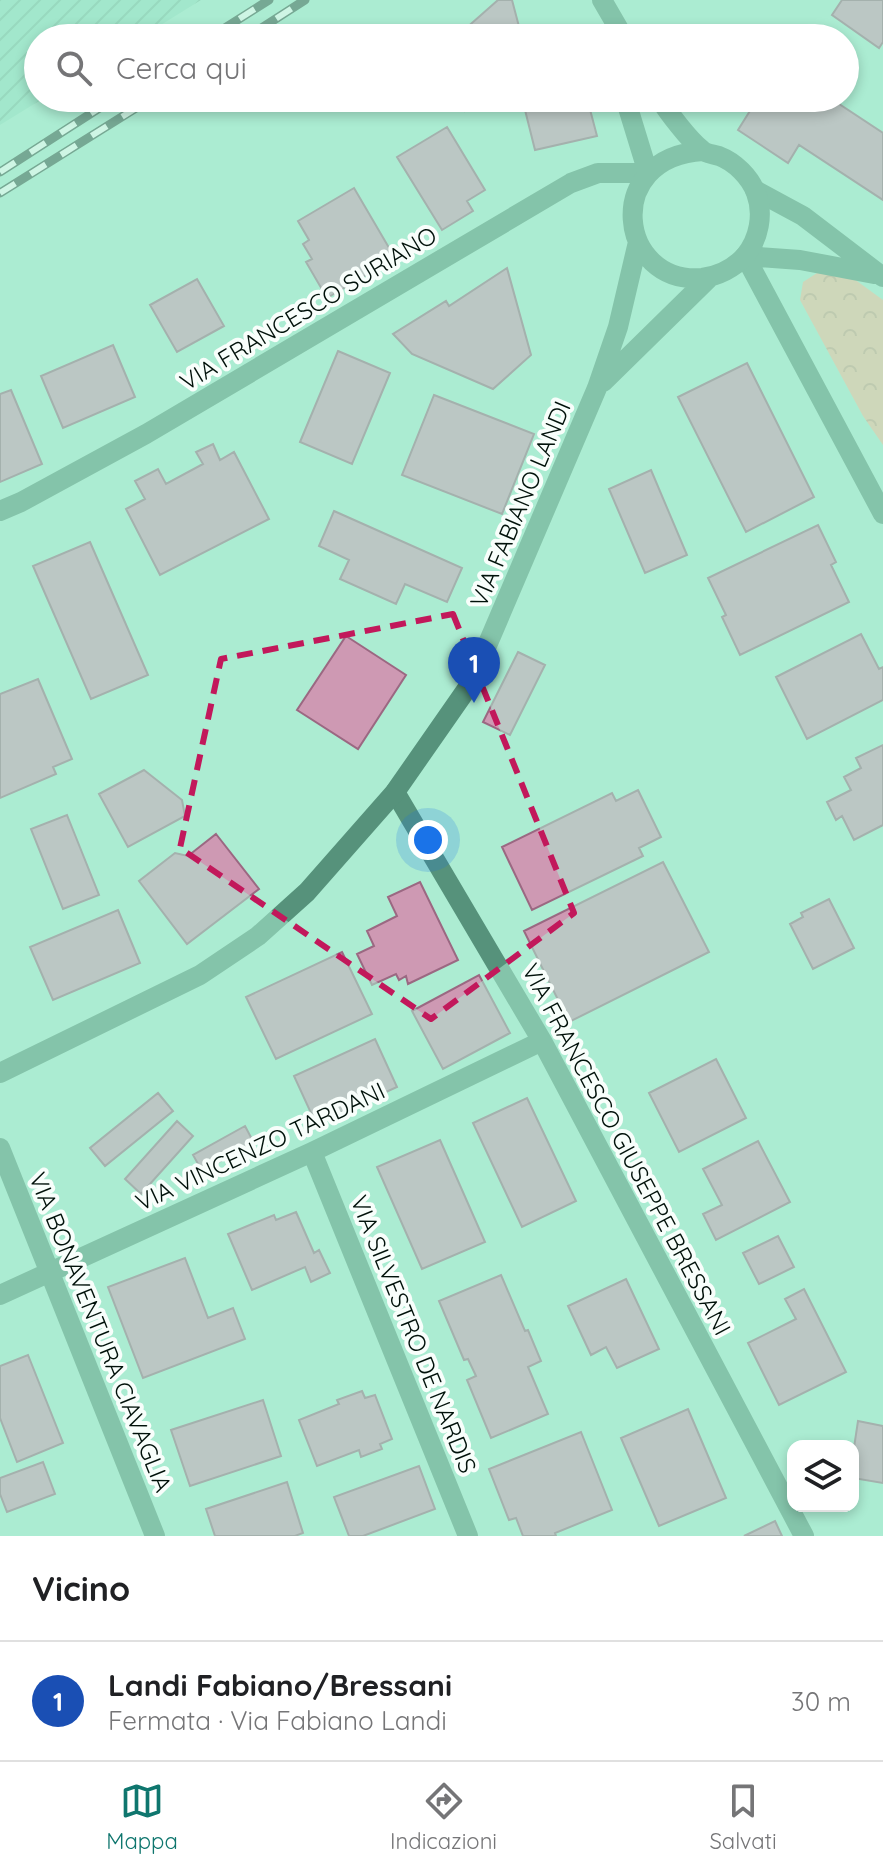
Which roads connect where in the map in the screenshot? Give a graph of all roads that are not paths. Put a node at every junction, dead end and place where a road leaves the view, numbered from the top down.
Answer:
1 (600, 0) edge
2 (605, 24) edge
3 (615, 24) edge
4 (629, 112) edge
5 (671, 112) edge
6 (703, 151) junction
7 (648, 173) junction
8 (755, 190) junction
9 (638, 242) junction
10 (745, 256) junction
11 (881, 276) edge
12 (710, 277) junction
13 (597, 388) junction
14 (0, 511) edge
15 (883, 514) edge
16 (395, 792) junction
17 (542, 1041) junction
18 (0, 1073) edge
19 (0, 1148) edge
20 (312, 1152) junction
21 (48, 1273) junction
22 (0, 1295) edge
23 (155, 1536) edge
24 (468, 1536) edge
25 (804, 1536) edge

1 - 2 street
1 - 3 street
4 - 7 street
5 - 6 street
6 - 7 street
6 - 8 street
7 - 9 street
7 - 14 street, VIA FRANCESCO SURIANO
8 - 10 street
8 - 11 street
9 - 12 street
9 - 13 street, VIA FABIANO LANDI
10 - 11 street
10 - 12 street
10 - 15 street
12 - 13 street, VIA FABIANO LANDI
13 - 16 street, VIA FABIANO LANDI
16 - 17 street, VIA FRANCESCO GIUSEPPE BRESSANI
16 - 18 street, VIA FABIANO LANDI
17 - 20 street, VIA VINCENZO TARDANI
17 - 25 street, VIA FRANCESCO GIUSEPPE BRESSANI
19 - 21 street, VIA BONAVENTURA CIAVAGLIA
20 - 21 street, VIA VINCENZO TARDANI
20 - 24 street, VIA SILVESTRO DE NARDIS
21 - 22 street, VIA VINCENZO TARDANI
21 - 23 street, VIA BONAVENTURA CIAVAGLIA

